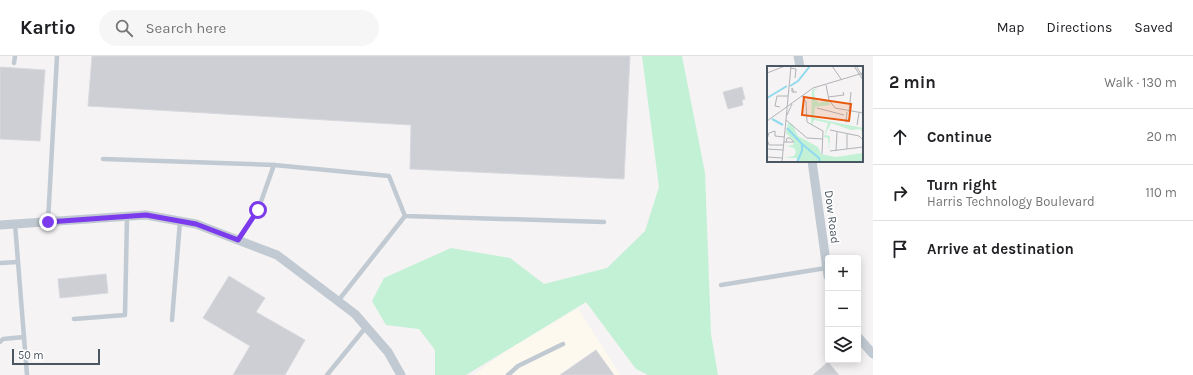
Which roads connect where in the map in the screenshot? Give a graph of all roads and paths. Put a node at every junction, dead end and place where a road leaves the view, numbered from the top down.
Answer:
1 (15, 56) edge
2 (57, 56) edge
3 (798, 56) edge
4 (14, 63) dead end
5 (800, 66) edge
6 (104, 159) dead end
7 (812, 162) edge
8 (274, 165) junction
9 (405, 216) junction
10 (127, 217) junction
11 (180, 221) junction
12 (48, 222) junction
13 (604, 222) dead end
14 (15, 224) junction
15 (0, 225) edge
16 (238, 240) junction
17 (825, 257) edge
18 (18, 262) junction
19 (0, 263) edge
20 (825, 272) edge
21 (721, 285) dead end
22 (338, 302) junction
23 (74, 319) dead end
24 (172, 320) dead end
25 (366, 327) junction
26 (24, 337) junction
27 (861, 340) edge
28 (0, 342) edge
29 (563, 344) dead end
30 (873, 354) edge
31 (27, 375) edge
32 (327, 375) edge
33 (401, 375) edge
34 (508, 375) edge

1 - 4 lane
2 - 12 lane
3 - 5 street
6 - 8 lane
7 - 17 street, Dow Road
8 - 9 lane
8 - 16 lane
9 - 13 lane
9 - 22 lane
10 - 11 street
10 - 12 street
10 - 23 lane
11 - 16 street
11 - 24 lane
12 - 14 street
14 - 15 street
14 - 18 lane
16 - 22 street
18 - 19 lane
18 - 26 lane
20 - 21 lane
22 - 25 street
25 - 32 lane
25 - 33 street
26 - 28 lane
26 - 31 lane
27 - 30 street
29 - 34 lane

